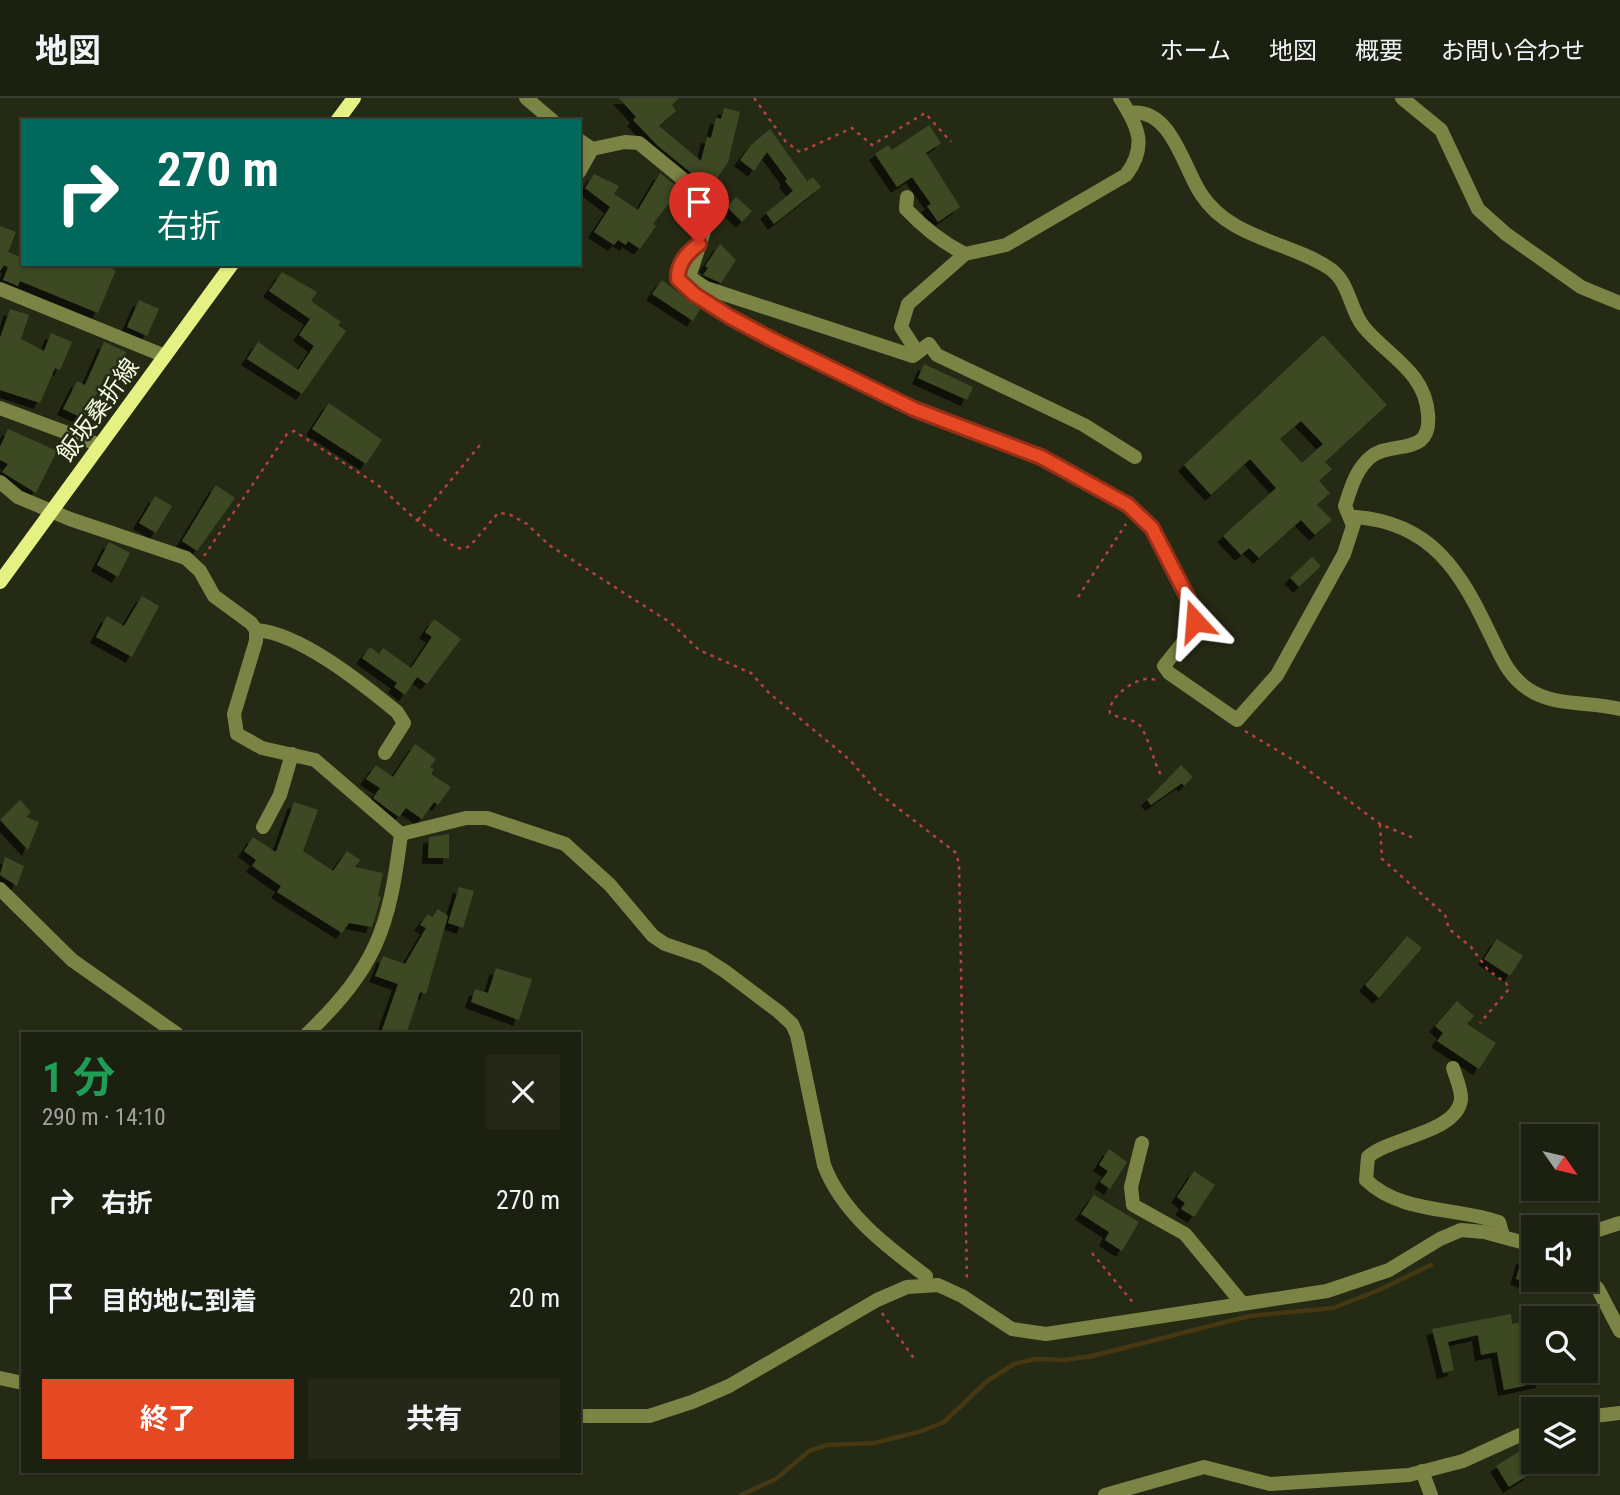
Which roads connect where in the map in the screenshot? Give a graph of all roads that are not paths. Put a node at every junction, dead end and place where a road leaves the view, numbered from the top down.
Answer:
1 (354, 98) edge
2 (526, 98) edge
3 (1120, 98) edge
4 (1402, 98) edge
5 (1129, 113) junction
6 (338, 119) edge
7 (551, 119) edge
8 (581, 141) edge
9 (593, 149) junction
10 (581, 169) edge
11 (907, 198) dead end
12 (699, 244) junction
13 (965, 254) junction
14 (231, 266) edge
15 (0, 289) edge
16 (1620, 303) edge
17 (917, 352) junction
18 (165, 356) junction
19 (0, 408) edge
20 (100, 445) junction
21 (1135, 457) dead end
22 (0, 482) edge
23 (52, 511) junction
24 (1352, 523) junction
25 (0, 582) edge
26 (256, 630) junction
27 (1620, 709) edge
28 (292, 754) junction
29 (385, 754) dead end
30 (263, 827) dead end
31 (401, 834) junction
32 (0, 889) edge
33 (174, 1032) edge
34 (309, 1032) edge
35 (1452, 1068) dead end
36 (1142, 1143) dead end
37 (1620, 1223) edge
38 (1598, 1230) edge
39 (1503, 1236) junction
40 (1521, 1241) edge
41 (926, 1276) dead end
42 (1598, 1289) edge
43 (1242, 1303) junction
44 (1620, 1331) edge
45 (0, 1378) edge
46 (21, 1383) edge
47 (1620, 1413) edge
48 (581, 1416) edge
49 (1598, 1416) edge
50 (1521, 1435) edge
51 (1422, 1471) junction
52 (1105, 1495) edge
53 (1431, 1495) edge

1 - 6 main road
2 - 7 street
3 - 5 street
4 - 16 street
5 - 13 street
5 - 24 street
8 - 9 street
9 - 10 street
9 - 12 street
11 - 13 street
12 - 17 street
12 - 24 street
13 - 17 street
14 - 18 main road, 飯坂桑折線
15 - 18 street
17 - 21 street
18 - 20 main road, 飯坂桑折線
19 - 20 street
20 - 23 main road, 飯坂桑折線
22 - 23 street
23 - 25 main road, 飯坂桑折線
23 - 26 street
24 - 27 street
26 - 28 street
26 - 29 street
28 - 30 street
28 - 31 street
31 - 34 street
31 - 41 street
32 - 33 street
35 - 39 street
36 - 43 street
37 - 38 street
39 - 40 street
39 - 43 street
42 - 44 street
43 - 48 street
45 - 46 street
47 - 49 street
50 - 51 street
51 - 52 street
51 - 53 street

